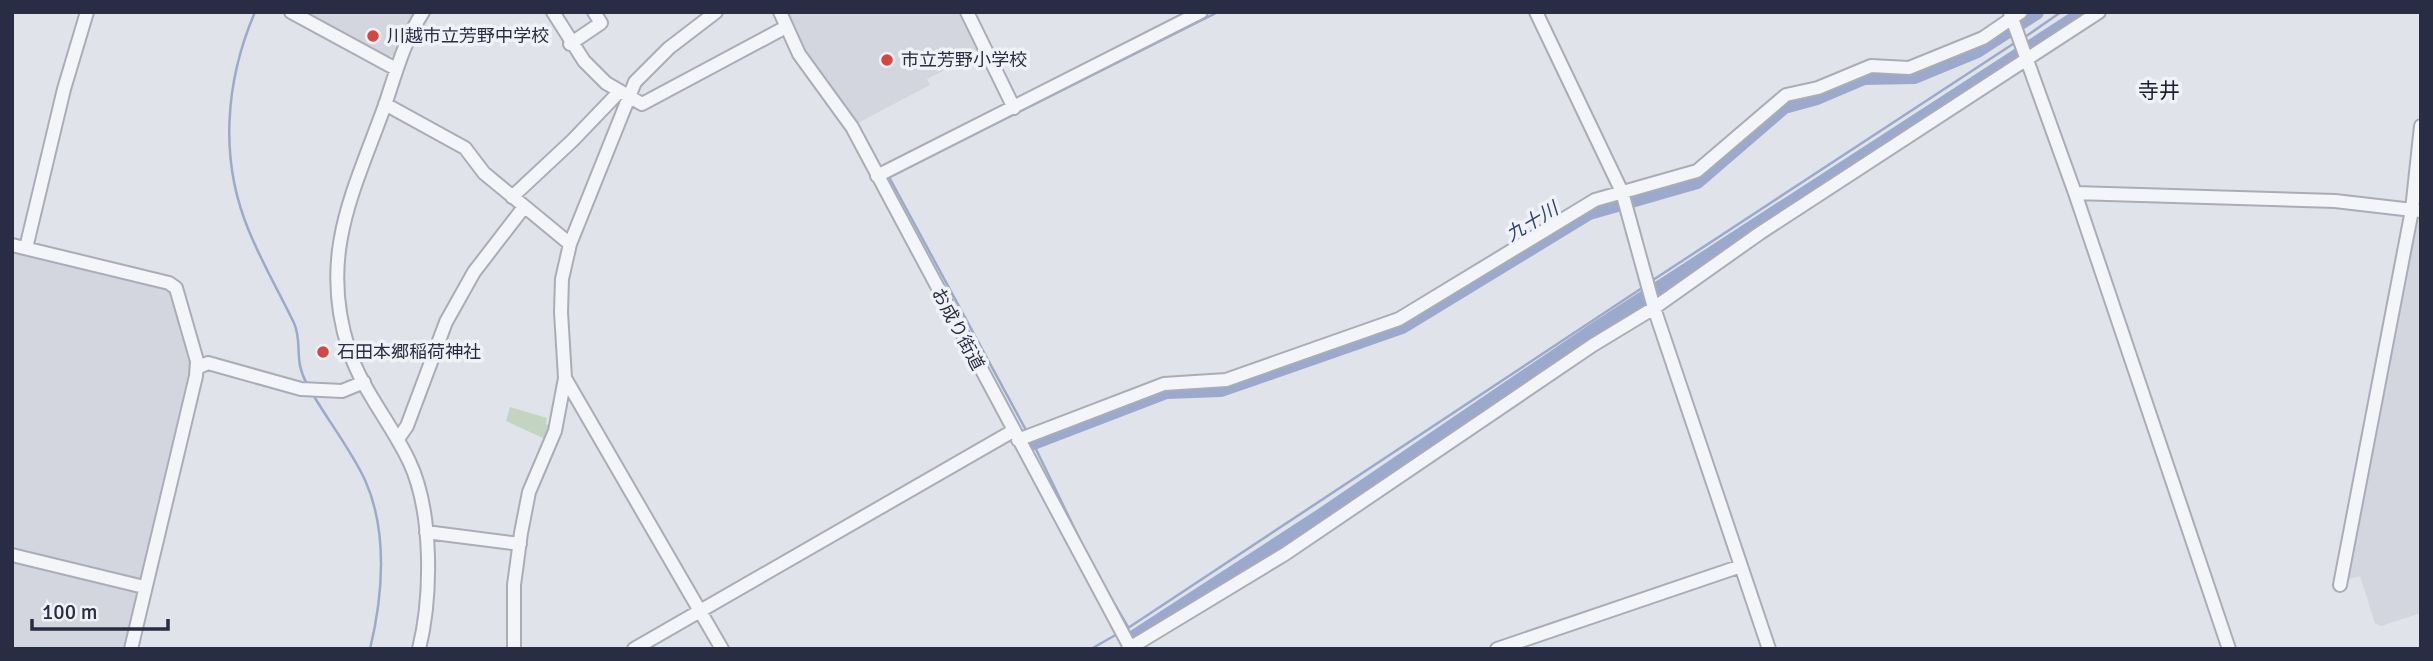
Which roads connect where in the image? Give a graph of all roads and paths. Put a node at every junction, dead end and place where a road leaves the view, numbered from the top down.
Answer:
1 (87, 12) edge
2 (291, 12) edge
3 (423, 12) edge
4 (553, 12) edge
5 (594, 12) edge
6 (716, 12) edge
7 (780, 12) edge
8 (967, 12) edge
9 (1201, 12) edge
10 (1536, 12) edge
11 (2099, 12) edge
12 (2014, 14) edge
13 (786, 27) junction
14 (570, 44) junction
15 (2029, 59) junction
16 (396, 69) junction
17 (624, 92) junction
18 (385, 104) junction
19 (1014, 108) junction
20 (2421, 125) edge
21 (877, 176) junction
22 (1622, 192) junction
23 (2075, 193) junction
24 (512, 197) junction
25 (524, 207) junction
26 (2416, 210) edge
27 (570, 244) junction
28 (12, 245) edge
29 (26, 248) junction
30 (1654, 308) junction
31 (197, 368) junction
32 (565, 378) junction
33 (363, 382) junction
34 (1015, 436) junction
35 (398, 439) junction
36 (426, 532) junction
37 (520, 544) junction
38 (12, 555) edge
39 (1741, 566) junction
40 (2340, 585) dead end
41 (145, 587) junction
42 (700, 611) junction
43 (1130, 648) edge
44 (131, 649) edge
45 (419, 649) edge
46 (514, 649) edge
47 (634, 649) edge
48 (722, 649) edge
49 (1497, 649) edge
50 (1769, 649) edge
51 (2228, 649) edge

1 - 29 street
2 - 16 street
3 - 16 street
4 - 14 street
5 - 14 street
6 - 17 street
7 - 13 street, お成り街道
8 - 19 street
9 - 19 street
10 - 22 street
11 - 15 street
12 - 15 street
12 - 22 street
13 - 17 street
13 - 21 street, お成り街道
14 - 17 street
15 - 23 street
15 - 30 street
16 - 18 street
17 - 24 street
17 - 27 street
18 - 24 street
18 - 33 street
19 - 21 street
20 - 26 street
21 - 34 street, お成り街道
22 - 30 street
22 - 34 street
23 - 26 street
23 - 51 street
24 - 25 street
25 - 27 street
25 - 35 street
26 - 40 street
27 - 32 street
28 - 29 street
29 - 31 street
30 - 39 street
30 - 43 street
31 - 33 street
31 - 41 street
32 - 37 street
32 - 42 street
33 - 35 street
34 - 42 street
34 - 43 street, お成り街道
35 - 36 street
36 - 37 street
36 - 45 street
37 - 46 street
38 - 41 street
39 - 49 street
39 - 50 street
41 - 44 street
42 - 47 street
42 - 48 street

